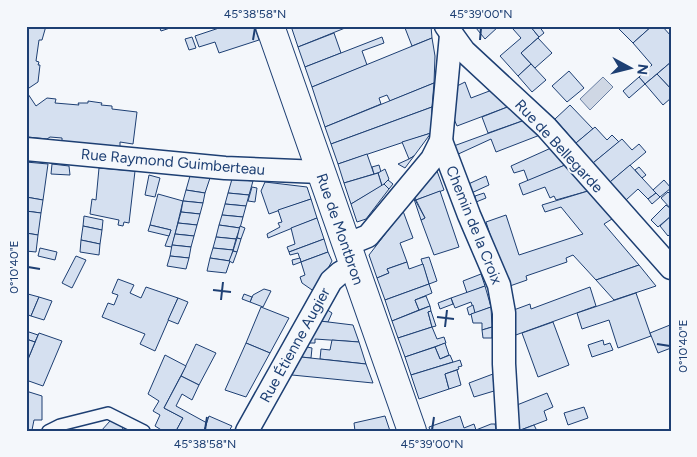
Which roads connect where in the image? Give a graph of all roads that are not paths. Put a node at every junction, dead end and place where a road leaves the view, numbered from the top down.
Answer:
1 (270, 26) edge
2 (448, 31) edge
3 (441, 140) junction
4 (26, 149) edge
5 (320, 172) junction
6 (349, 256) junction
7 (671, 268) edge
8 (48, 431) edge
9 (144, 431) edge
10 (247, 431) edge
11 (412, 431) edge
12 (508, 431) edge

1 - 5 main road, Rue de Montbron
2 - 3 street
2 - 7 street, Rue de Bellegarde
3 - 6 street, Rue Étienne Augier
3 - 12 street, Chemin de la Croix
4 - 5 street, Rue Raymond Guimberteau
5 - 6 main road, Rue de Montbron
6 - 10 street, Rue Étienne Augier
6 - 11 main road, Rue de Montbron
8 - 9 lane

